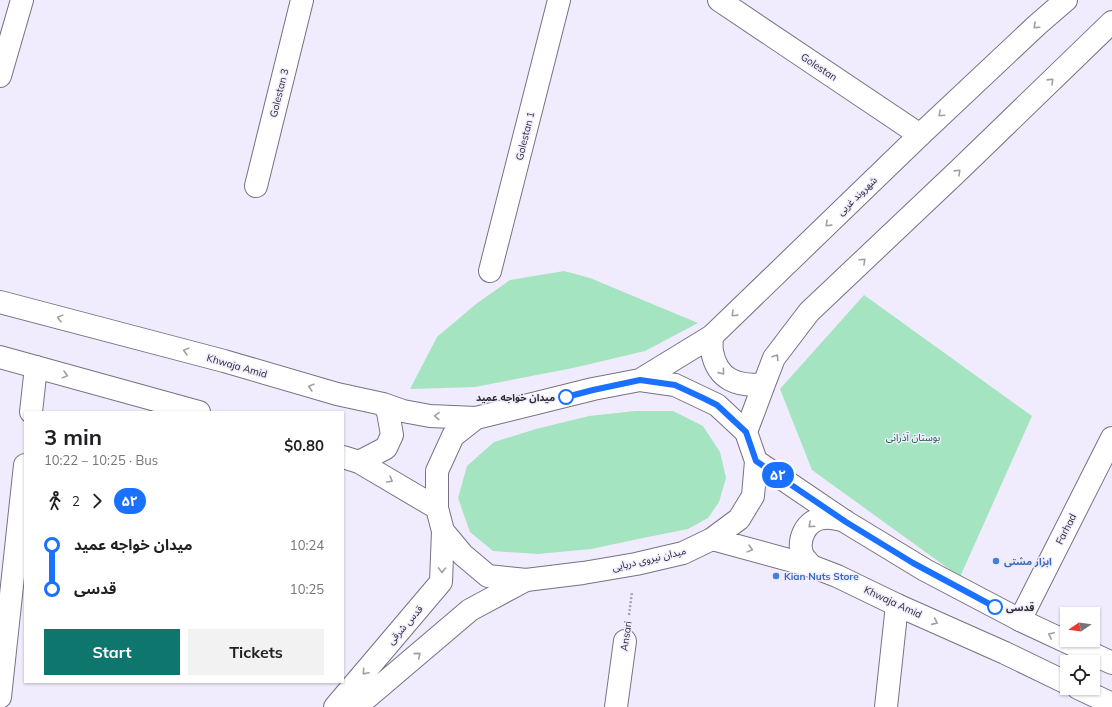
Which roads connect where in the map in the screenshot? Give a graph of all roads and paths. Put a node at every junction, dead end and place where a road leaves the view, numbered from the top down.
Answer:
1 (22, 0) edge
2 (302, 0) edge
3 (559, 0) edge
4 (719, 0) edge
5 (1066, 0) edge
6 (1112, 22) edge
7 (0, 76) edge
8 (920, 135) junction
9 (256, 186) dead end
10 (490, 271) dead end
11 (0, 302) edge
12 (712, 336) junction
13 (0, 357) edge
14 (36, 367) junction
15 (640, 380) junction
16 (764, 384) junction
17 (382, 404) junction
18 (31, 411) edge
19 (195, 411) edge
20 (476, 418) junction
21 (746, 432) junction
22 (1112, 438) edge
23 (351, 459) edge
24 (756, 461) junction
25 (24, 474) edge
26 (437, 508) junction
27 (846, 522) junction
28 (443, 531) junction
29 (712, 539) junction
30 (636, 564) junction
31 (811, 566) junction
32 (526, 580) junction
33 (897, 605) junction
34 (1020, 620) junction
35 (625, 641) joint
36 (1112, 663) edge
37 (1060, 680) edge
38 (1093, 695) edge
39 (0, 697) edge
40 (1112, 704) edge
41 (335, 707) edge
42 (356, 707) edge
43 (616, 707) edge
44 (886, 707) edge

1 - 7 main road
2 - 9 main road, Golestan 3
3 - 10 main road, Golestan 1
4 - 8 main road, Golestan
5 -> 8 main road, شهروند غربی
16 -> 6 main road
8 -> 12 main road, شهروند غربی
17 -> 11 main road, Khwaja Amid
12 - 15 main road, شهروند غربی
12 -> 16 main road
13 - 14 main road
14 - 18 main road
14 -> 19 main road
15 - 20 main road, میدان نیروی دریایی
15 - 21 main road, میدان نیروی دریایی
16 - 21 main road
20 -> 17 main road, Khwaja Amid
17 - 23 main road
20 - 26 main road, میدان نیروی دریایی
21 - 24 main road, میدان نیروی دریایی
22 - 34 main road, Farhad
23 -> 26 main road
24 - 27 main road
24 - 29 main road, میدان نیروی دریایی
25 - 39 main road
26 - 28 main road, میدان نیروی دریایی
27 -> 31 main road
27 - 34 main road
28 - 32 main road, میدان نیروی دریایی
28 -> 41 main road, قدس شرقی
29 - 30 main road, میدان نیروی دریایی
29 -> 31 main road, Khwaja Amid
30 - 32 main road, میدان نیروی دریایی
30 - 35 path, Ansari
31 - 33 main road, Khwaja Amid
42 -> 32 main road
33 -> 37 main road, Khwaja Amid
33 - 44 main road
36 -> 34 main road
35 - 43 main road, Ansari
38 - 40 main road

